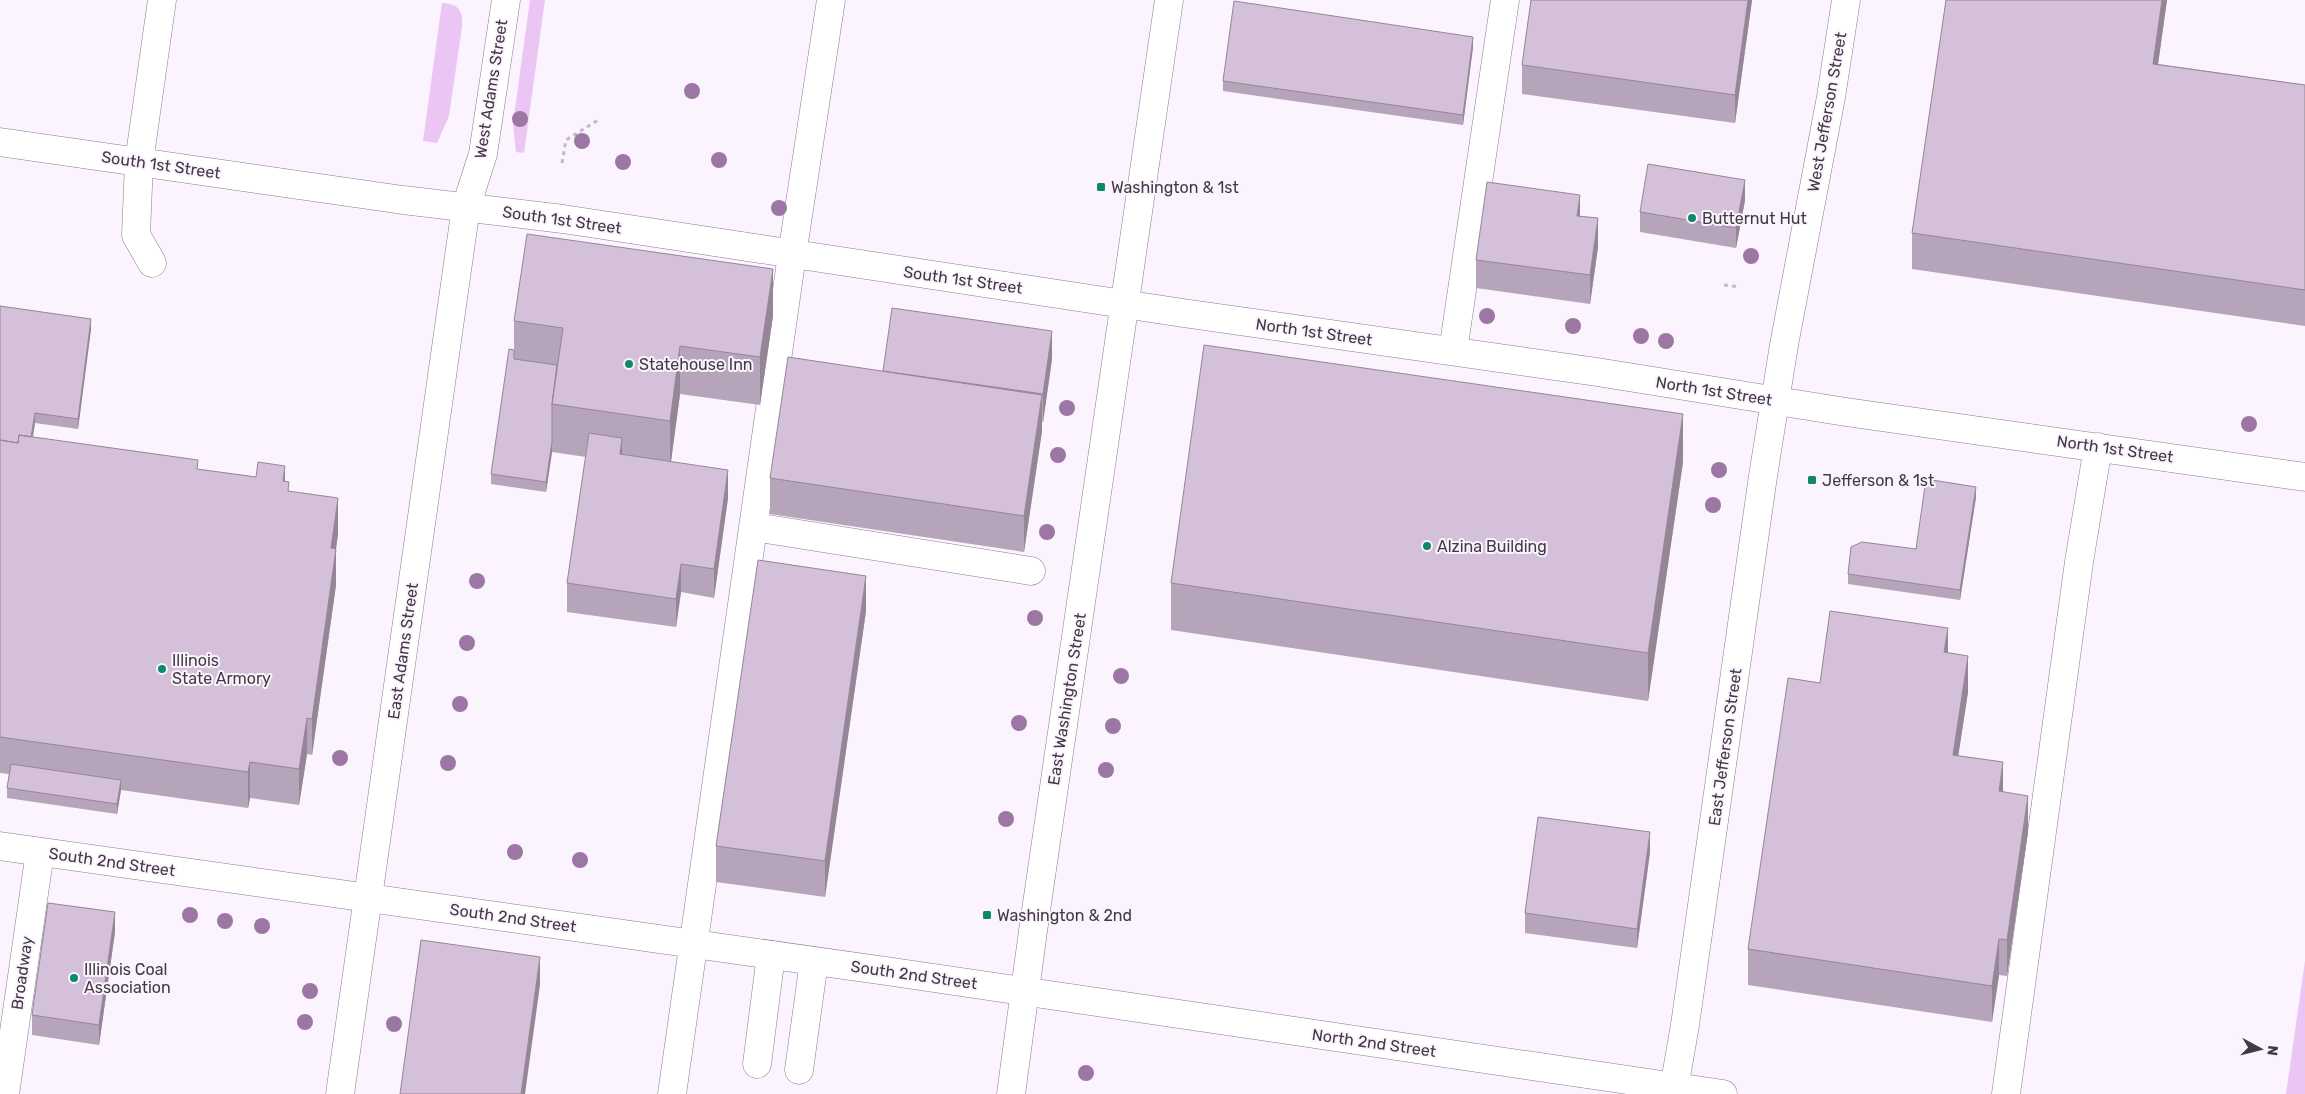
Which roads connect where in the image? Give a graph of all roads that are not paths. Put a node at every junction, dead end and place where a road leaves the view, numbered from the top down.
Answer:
1 (162, 0) edge
2 (506, 0) edge
3 (831, 0) edge
4 (1169, 0) edge
5 (1505, 0) edge
6 (1846, 0) edge
7 (0, 142) edge
8 (139, 162) junction
9 (466, 207) junction
10 (792, 255) junction
11 (152, 263) dead end
12 (1124, 304) junction
13 (1453, 351) junction
14 (1776, 401) junction
15 (2098, 447) junction
16 (2305, 477) edge
17 (754, 527) junction
18 (1031, 571) dead end
19 (0, 846) edge
20 (40, 852) junction
21 (367, 897) junction
22 (693, 944) junction
23 (771, 955) junction
24 (814, 961) junction
25 (1025, 992) junction
26 (757, 1064) dead end
27 (799, 1070) dead end
28 (1674, 1091) edge
29 (5, 1094) edge
30 (340, 1094) edge
31 (672, 1094) edge
32 (1011, 1094) edge
33 (1723, 1094) edge
34 (2006, 1094) edge

1 - 8 street
2 - 9 street, West Adams Street
3 - 10 street
4 - 12 street, East Washington Street
5 - 13 street
6 - 14 street, West Jefferson Street
7 - 8 street, South 1st Street
8 - 9 street, South 1st Street
8 - 11 street
9 - 10 street, South 1st Street
9 - 21 street, East Adams Street
10 - 12 street, South 1st Street
10 - 17 street
12 - 13 street, North 1st Street
12 - 25 street, East Washington Street
13 - 14 street, North 1st Street
14 - 15 street, North 1st Street
14 - 28 street, East Jefferson Street
15 - 16 street, North 1st Street
15 - 34 street
17 - 18 street
17 - 22 street
19 - 20 street, South 2nd Street
20 - 21 street, South 2nd Street
20 - 29 street, Broadway
21 - 22 street, South 2nd Street
21 - 30 street, East Adams Street
22 - 23 street, South 2nd Street
22 - 31 street
23 - 24 street, South 2nd Street
23 - 26 street
24 - 25 street, South 2nd Street
24 - 27 street
25 - 28 street, North 2nd Street
25 - 32 street, East Washington Street
28 - 33 street, North 2nd Street

